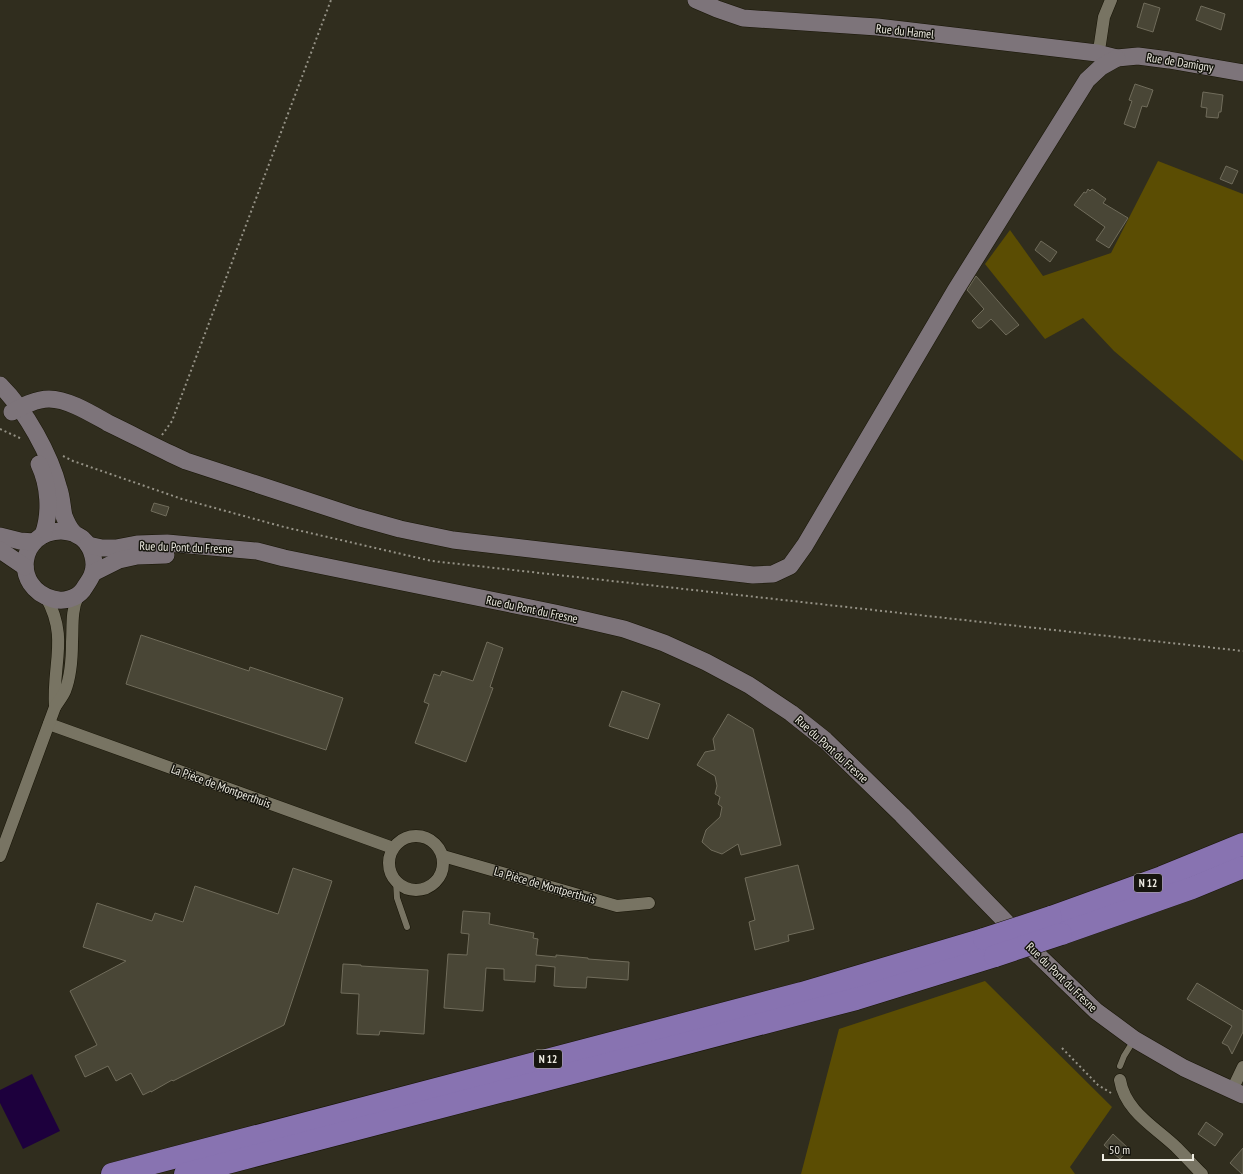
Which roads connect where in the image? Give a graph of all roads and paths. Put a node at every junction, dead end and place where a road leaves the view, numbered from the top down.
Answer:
1 (331, 0) edge
2 (696, 0) edge
3 (1111, 0) edge
4 (1097, 53) junction
5 (1117, 58) junction
6 (1242, 70) edge
7 (0, 385) edge
8 (0, 399) edge
9 (16, 410) junction
10 (0, 429) edge
11 (9, 433) dead end
12 (155, 446) junction
13 (73, 532) junction
14 (0, 536) edge
15 (38, 539) junction
16 (88, 545) junction
17 (0, 550) edge
18 (284, 558) junction
19 (25, 567) junction
20 (93, 573) junction
21 (78, 596) junction
22 (46, 597) junction
23 (55, 707) junction
24 (49, 724) junction
25 (1243, 844) edge
26 (393, 848) junction
27 (0, 856) edge
28 (443, 856) junction
29 (1243, 867) edge
30 (396, 881) junction
31 (649, 903) dead end
32 (1056, 926) junction
33 (407, 927) dead end
34 (989, 947) junction
35 (1134, 1039) junction
36 (1062, 1048) dead end
37 (1120, 1066) dead end
38 (1243, 1067) edge
39 (1120, 1080) dead end
40 (1238, 1092) edge
41 (1128, 1101) junction
42 (112, 1174) edge
43 (185, 1174) edge
44 (1202, 1174) edge

1 - 12 path
2 - 4 main road, Rue du Hamel
3 - 4 street
4 - 5 main road, Rue du Hamel
5 - 6 main road, Rue de Damigny
5 - 12 main road
7 - 9 main road
8 - 9 main road
9 - 12 main road
9 - 13 main road
9 - 15 main road
10 - 11 path
13 - 15 main road
13 - 16 main road
14 - 15 main road
15 - 19 main road
16 - 18 main road, Rue du Pont du Fresne
16 - 20 main road
17 - 19 main road
18 - 20 main road, Rue du Pont du Fresne
18 - 35 main road, Rue du Pont du Fresne
19 - 22 main road
20 - 21 main road
21 - 22 main road
21 - 23 street
22 - 23 street
23 - 24 street
24 - 26 street, La Pièce de Montperthuis
24 - 27 street
25 - 32 highway, N 12
26 - 28 street
26 - 30 street
28 - 30 street
28 - 31 street, La Pièce de Montperthuis
29 - 32 highway, N 12
30 - 33 lane
32 - 34 highway, N 12, bridge
34 - 42 highway, N 12
34 - 43 highway, N 12
35 - 37 lane
35 - 40 main road, Rue du Pont du Fresne
36 - 41 path
38 - 40 street
39 - 41 street
41 - 44 street

